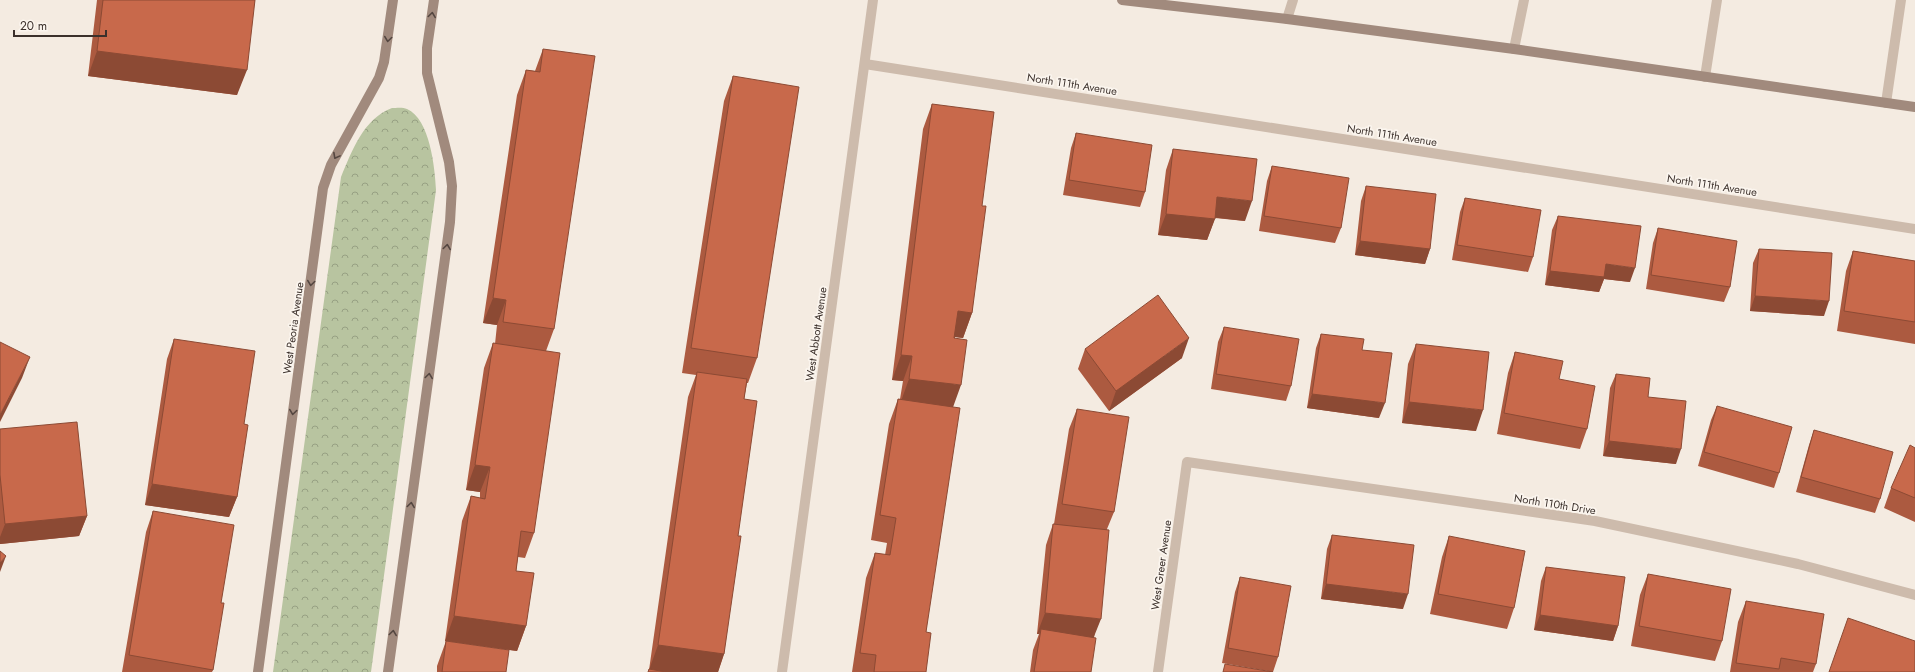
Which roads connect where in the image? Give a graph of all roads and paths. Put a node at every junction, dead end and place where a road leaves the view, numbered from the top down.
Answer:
1 (394, 0) edge
2 (434, 0) edge
3 (873, 0) edge
4 (1122, 0) edge
5 (1293, 0) edge
6 (1524, 0) edge
7 (1717, 0) edge
8 (1901, 0) edge
9 (1287, 19) junction
10 (1514, 49) junction
11 (864, 64) junction
12 (1705, 76) junction
13 (1886, 103) junction
14 (1915, 107) edge
15 (1915, 229) edge
16 (1187, 462) joint
17 (1915, 595) edge
18 (258, 672) edge
19 (388, 672) edge
20 (782, 672) edge
21 (1158, 672) edge

1 -> 18 street, West Peoria Avenue
19 -> 2 street
3 - 11 street, West Abbott Avenue
4 - 9 street
5 - 9 street
6 - 10 street
7 - 12 street
8 - 13 street
9 - 10 street
10 - 12 street
11 - 15 street, North 111th Avenue
11 - 20 street, West Abbott Avenue
12 - 13 street
13 - 14 street
16 - 17 street, North 110th Drive
16 - 21 street, West Greer Avenue

